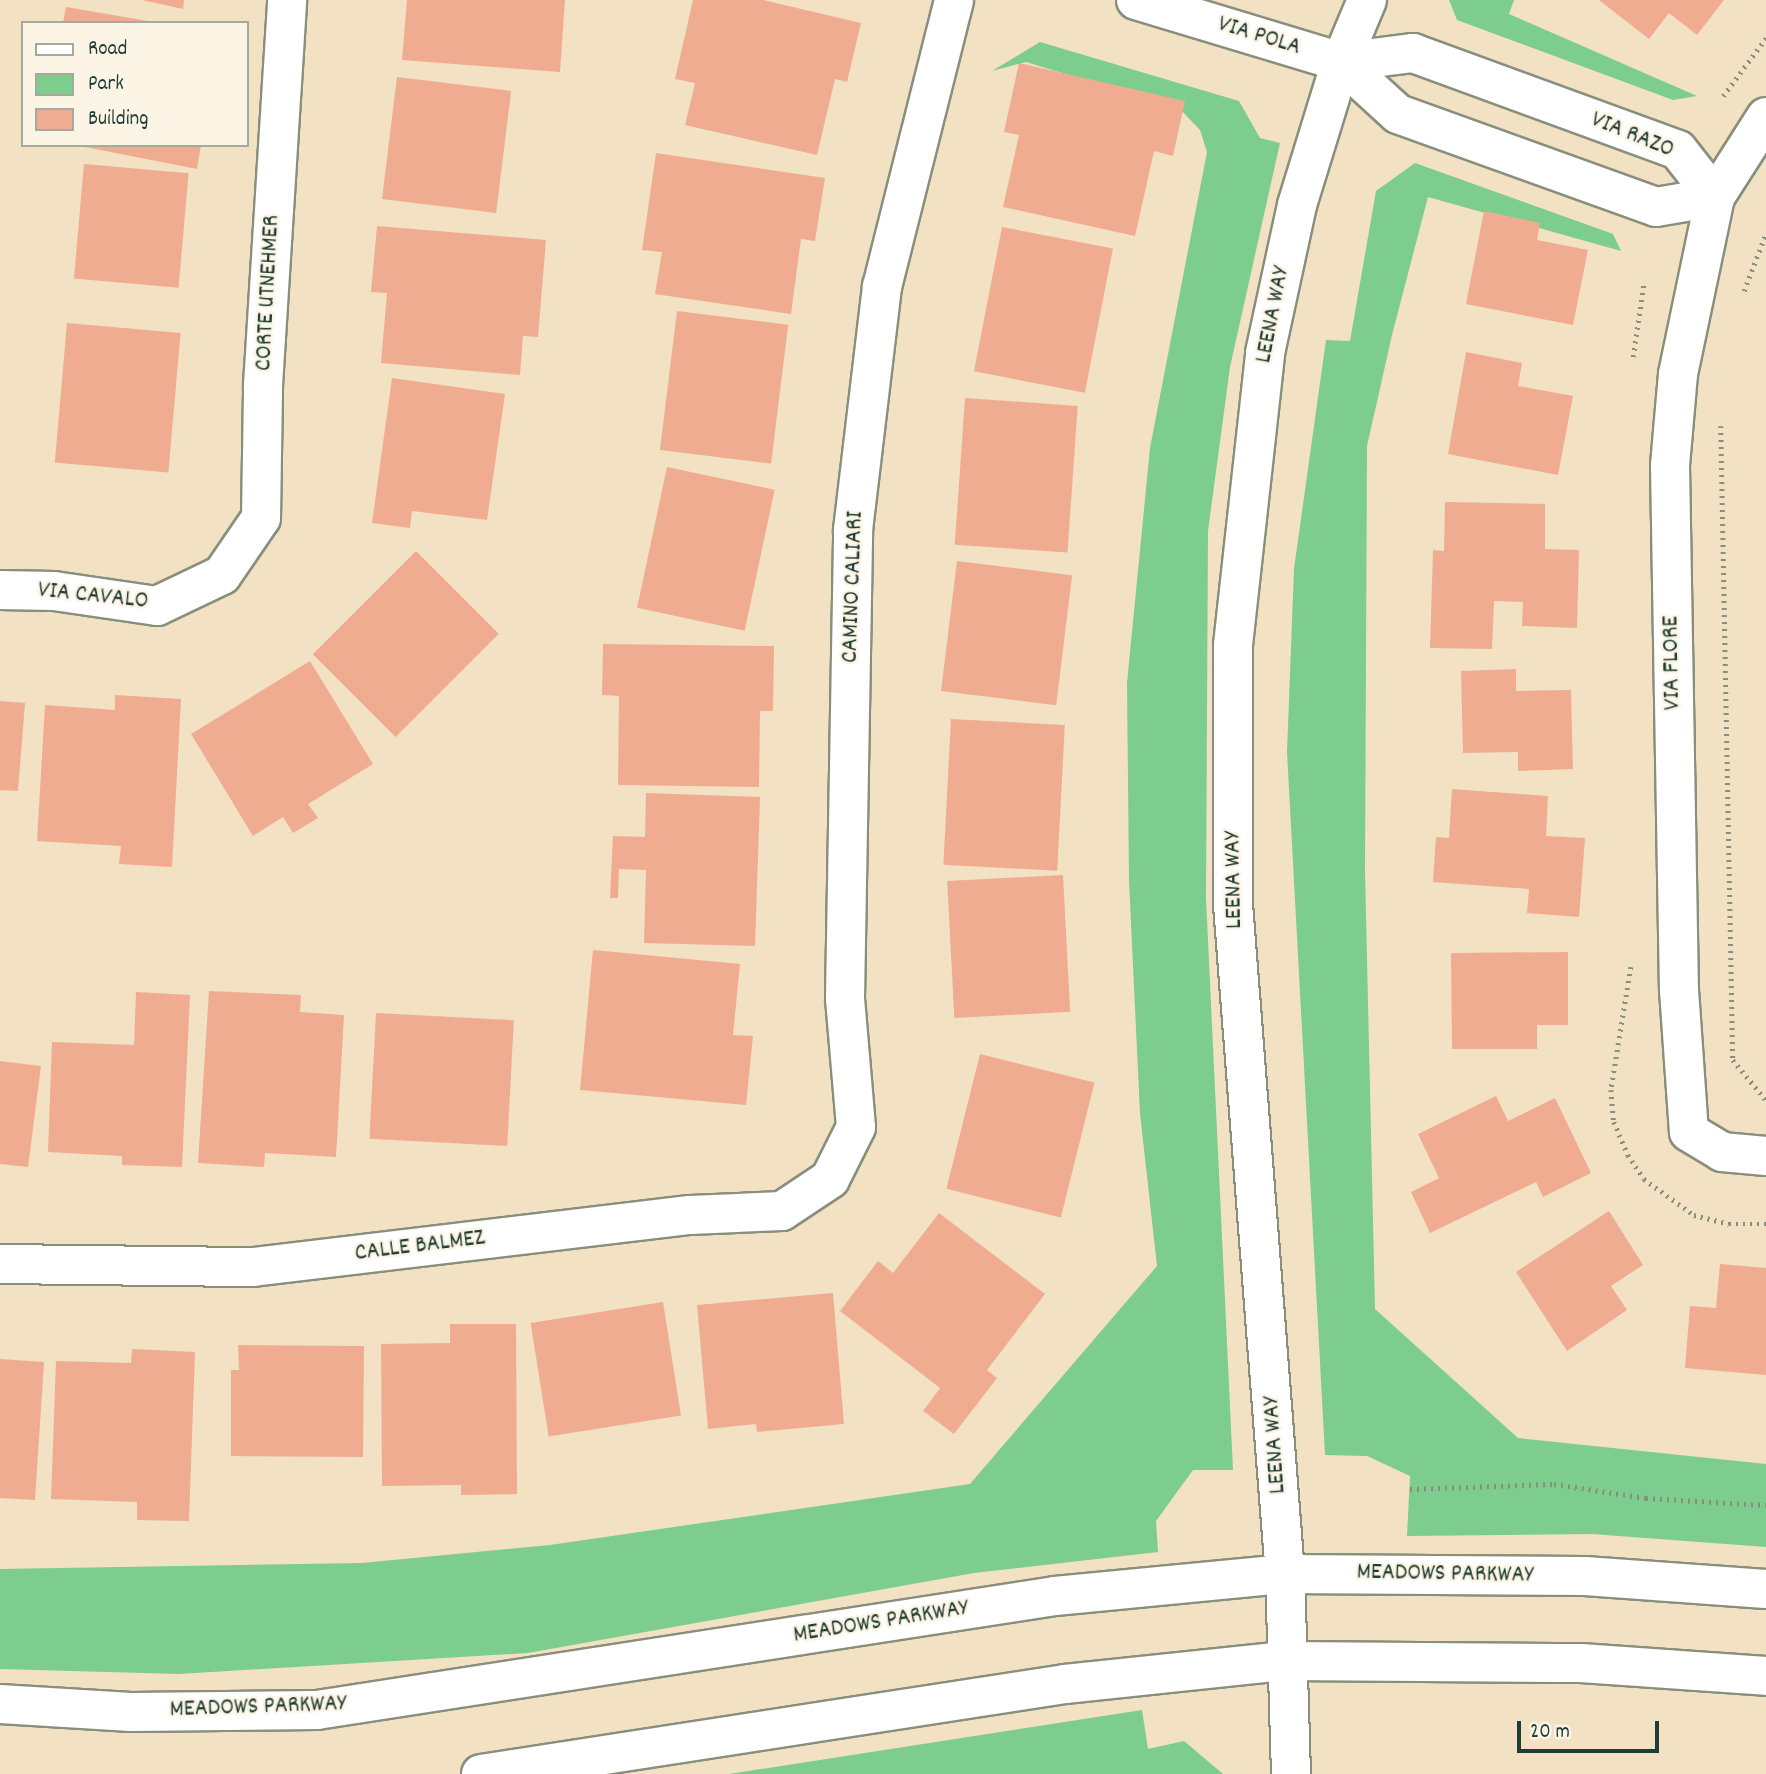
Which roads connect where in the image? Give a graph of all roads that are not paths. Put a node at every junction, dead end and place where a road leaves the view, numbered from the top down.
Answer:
1 (287, 0) edge
2 (954, 0) edge
3 (1136, 0) edge
4 (1367, 0) edge
5 (1341, 62) junction
6 (1766, 117) edge
7 (1714, 197) junction
8 (222, 575) joint
9 (0, 590) edge
10 (1766, 1156) edge
11 (830, 1179) joint
12 (0, 1264) edge
13 (1285, 1574) junction
14 (1766, 1590) edge
15 (1285, 1661) junction
16 (1766, 1676) edge
17 (0, 1704) edge
18 (481, 1774) edge
19 (1291, 1774) edge

1 - 8 street, CORTE UTNEHMER
2 - 11 street, CAMINO CALIARI
3 - 5 street, VIA POLA
4 - 5 street, LEENA WAY
5 - 7 street
5 - 7 street, VIA RAZO
5 - 13 street, LEENA WAY
6 - 7 street
7 - 10 street, VIA FLORE
8 - 9 street, VIA CAVALO
11 - 12 street, CALLE BALMEZ
13 - 14 street, MEADOWS PARKWAY
13 - 15 street, LEENA WAY
13 - 17 street, MEADOWS PARKWAY
15 - 16 street
15 - 18 street
15 - 19 street, LEENA WAY

